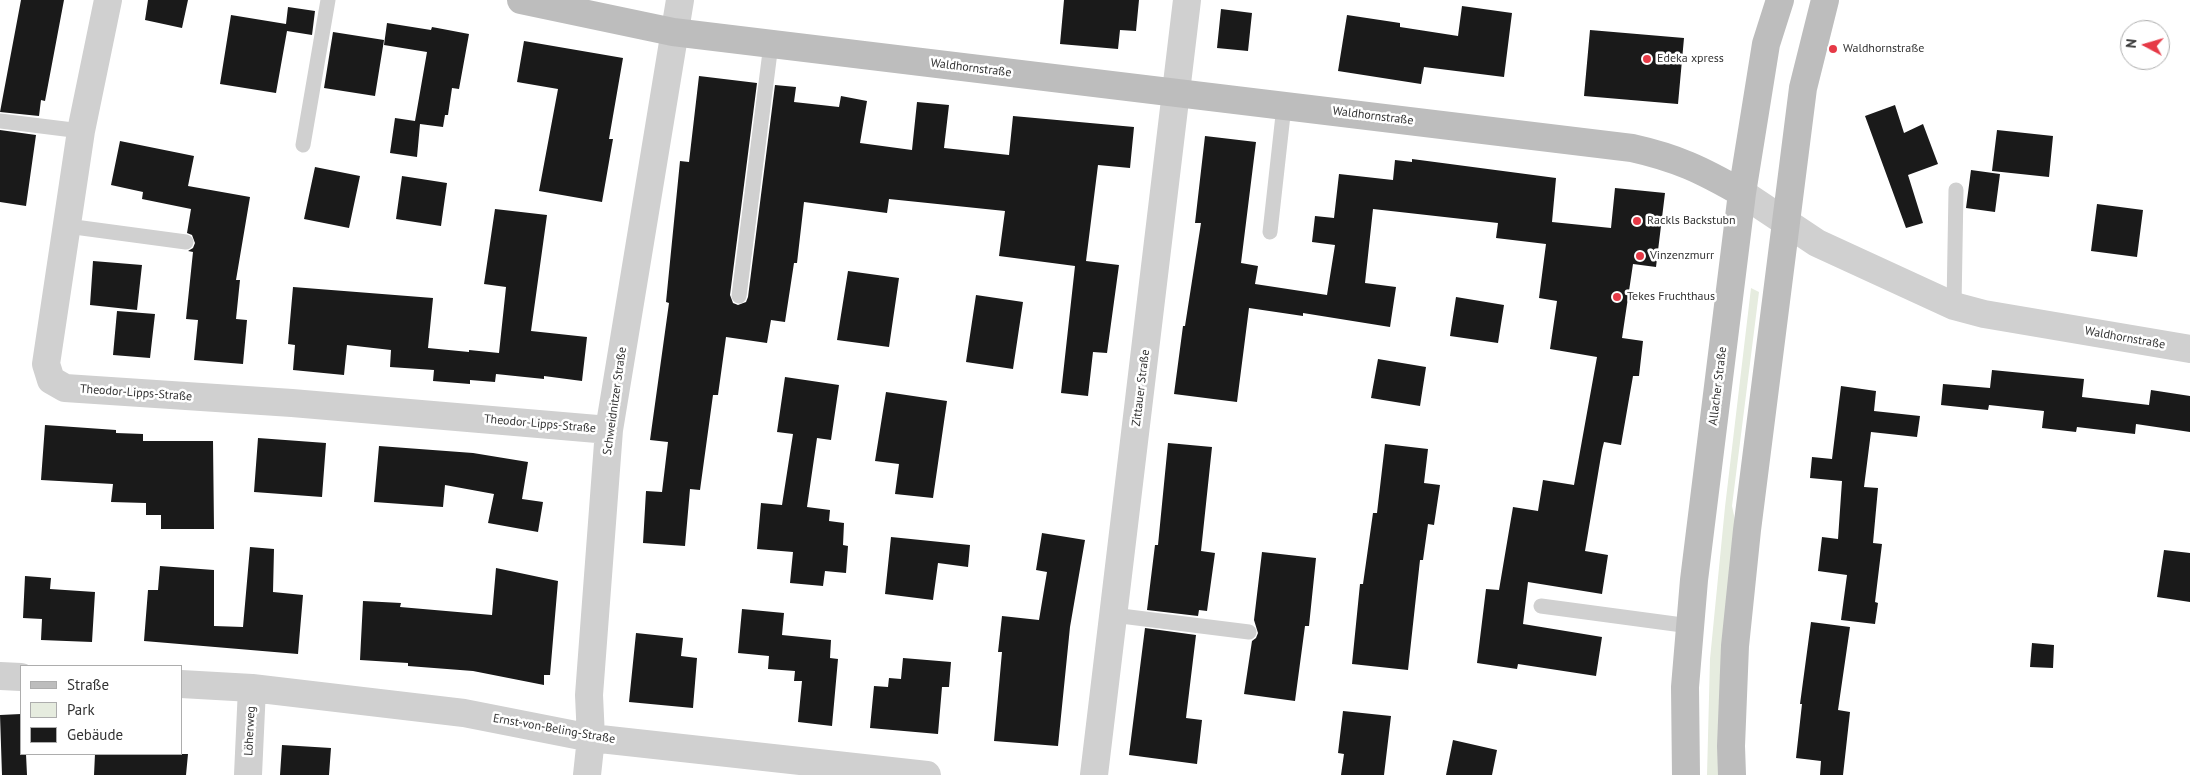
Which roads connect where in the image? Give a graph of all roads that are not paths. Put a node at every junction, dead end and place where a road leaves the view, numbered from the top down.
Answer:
1 (108, 0) edge
2 (328, 0) edge
3 (520, 0) edge
4 (680, 0) edge
5 (1186, 0) edge
6 (1780, 0) edge
7 (1825, 0) edge
8 (673, 32) junction
9 (771, 44) junction
10 (1176, 93) junction
11 (1284, 106) junction
12 (0, 122) edge
13 (81, 131) junction
14 (303, 145) dead end
15 (1956, 190) dead end
16 (1742, 193) junction
17 (1787, 225) junction
18 (67, 226) junction
19 (1270, 232) dead end
20 (186, 242) dead end
21 (739, 296) dead end
22 (1954, 306) junction
23 (2190, 349) edge
24 (609, 430) junction
25 (1541, 606) dead end
26 (1114, 615) junction
27 (1690, 626) junction
28 (1249, 632) dead end
29 (0, 676) edge
30 (20, 677) edge
31 (182, 684) edge
32 (252, 688) junction
33 (590, 738) junction
34 (248, 775) edge
35 (587, 775) edge
36 (927, 775) edge
37 (1094, 775) edge
38 (1686, 775) edge
39 (1732, 775) edge

1 - 13 street, Theodor-Lipps-Straße
2 - 14 lane
3 - 8 main road, Waldhornstraße
4 - 8 street, Schweidnitzer Straße
5 - 10 street, Zittauer Straße
6 - 16 main road, Allacher Straße
7 - 17 main road
8 - 9 main road, Waldhornstraße
8 - 24 street, Schweidnitzer Straße
9 - 10 main road, Waldhornstraße
9 - 21 lane
10 - 11 main road, Waldhornstraße
10 - 26 street, Zittauer Straße
11 - 16 main road, Waldhornstraße
11 - 19 lane
12 - 13 lane
13 - 18 street, Theodor-Lipps-Straße
15 - 22 lane
16 - 17 street, Waldhornstraße
16 - 27 main road, Allacher Straße
17 - 22 street, Waldhornstraße
17 - 39 main road
18 - 20 lane
18 - 24 street, Theodor-Lipps-Straße
22 - 23 street, Waldhornstraße
24 - 33 street, Schweidnitzer Straße
25 - 27 lane
26 - 28 lane
26 - 37 street, Zittauer Straße
27 - 38 main road, Allacher Straße
29 - 30 street
31 - 32 street, Ernst-von-Beling-Straße
32 - 33 street, Ernst-von-Beling-Straße
32 - 34 street, Löherweg
33 - 35 street, Schweidnitzer Straße
33 - 36 street, Ernst-von-Beling-Straße

